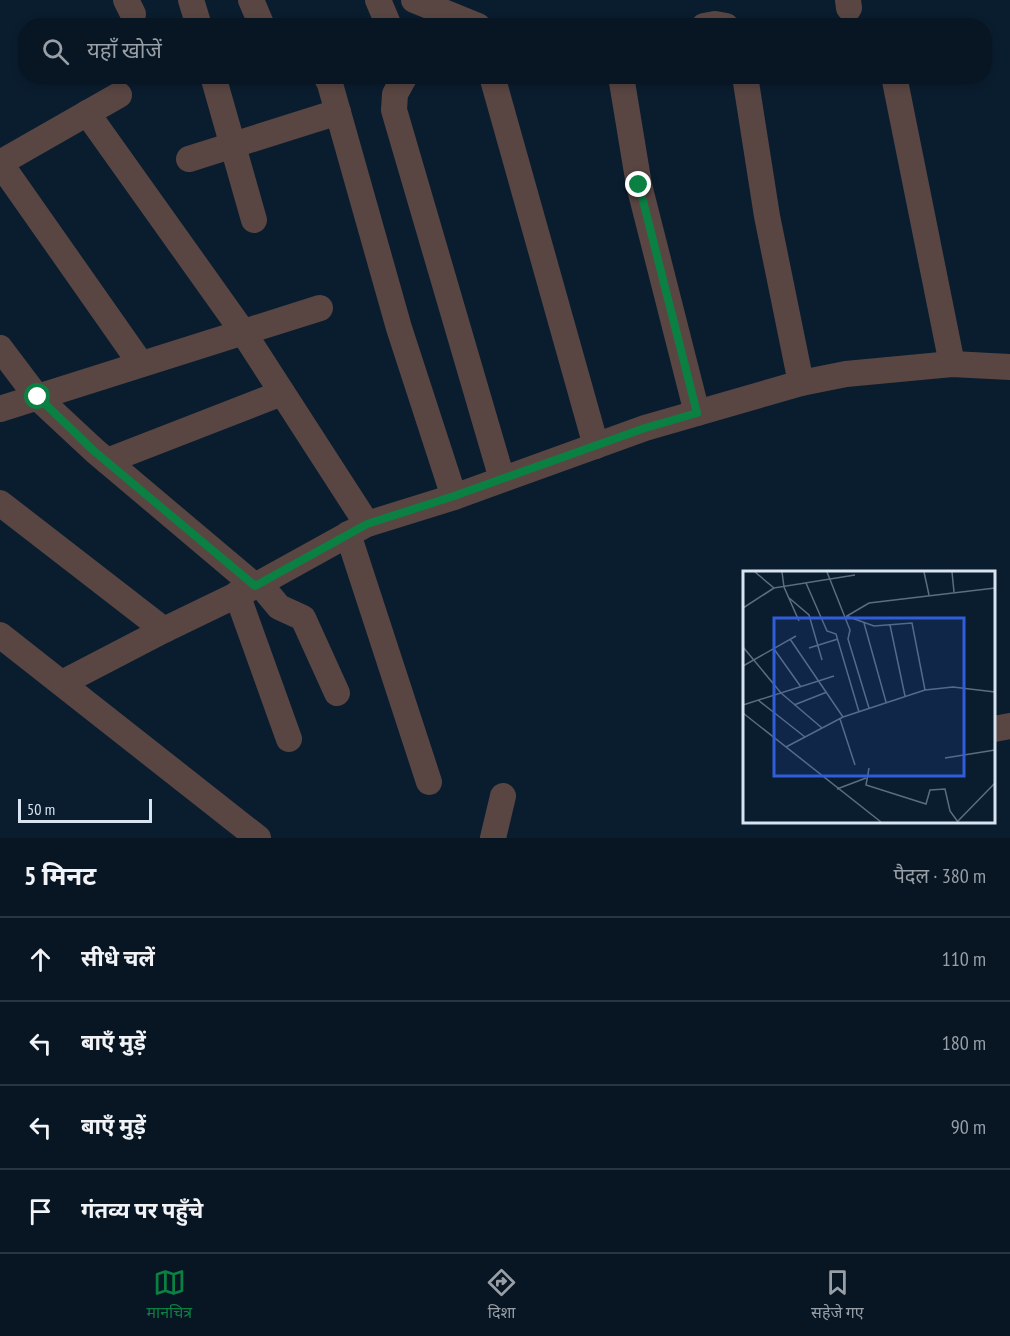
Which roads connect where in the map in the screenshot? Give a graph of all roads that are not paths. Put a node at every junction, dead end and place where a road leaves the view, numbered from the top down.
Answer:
1 (191, 0) edge
2 (251, 0) edge
3 (378, 0) edge
4 (414, 0) edge
5 (197, 18) edge
6 (259, 18) edge
7 (386, 18) edge
8 (460, 18) edge
9 (215, 84) edge
10 (329, 84) edge
11 (401, 84) edge
12 (494, 84) edge
13 (622, 84) edge
14 (746, 84) edge
15 (896, 84) edge
16 (119, 95) dead end
17 (338, 112) junction
18 (87, 113) junction
19 (233, 145) junction
20 (189, 159) dead end
21 (0, 163) edge
22 (254, 220) dead end
23 (320, 308) dead end
24 (243, 332) junction
25 (0, 348) edge
26 (141, 364) junction
27 (952, 364) junction
28 (1010, 367) edge
29 (801, 383) junction
30 (282, 393) junction
31 (38, 397) junction
32 (0, 409) edge
33 (697, 413) junction
34 (596, 446) junction
35 (107, 461) junction
36 (502, 479) junction
37 (454, 496) junction
38 (0, 503) edge
39 (358, 529) junction
40 (250, 588) junction
41 (164, 630) junction
42 (0, 635) edge
43 (62, 684) junction
44 (337, 693) dead end
45 (1010, 726) edge
46 (995, 729) edge
47 (289, 739) dead end
48 (429, 782) dead end
49 (503, 796) dead end
50 (258, 838) edge
51 (494, 838) edge

1 - 5 street
2 - 6 street
3 - 7 street
4 - 8 street
9 - 19 street
10 - 17 street
11 - 36 street
12 - 34 street
13 - 33 street
14 - 29 street
15 - 27 street
16 - 18 street
17 - 19 street
17 - 37 street
18 - 21 street
18 - 24 street
19 - 20 street
19 - 22 street
21 - 26 street
23 - 24 street
24 - 26 street
24 - 30 street
25 - 31 street
26 - 31 street
27 - 28 street
27 - 29 street
29 - 33 street
30 - 35 street
30 - 39 street
31 - 32 street
31 - 35 street
33 - 34 street
34 - 36 street
35 - 40 street
36 - 37 street
37 - 39 street
38 - 41 street
39 - 40 street
39 - 48 street
40 - 41 street
40 - 44 street
40 - 47 street
41 - 43 street
42 - 43 street
43 - 50 street
45 - 46 street
49 - 51 street

